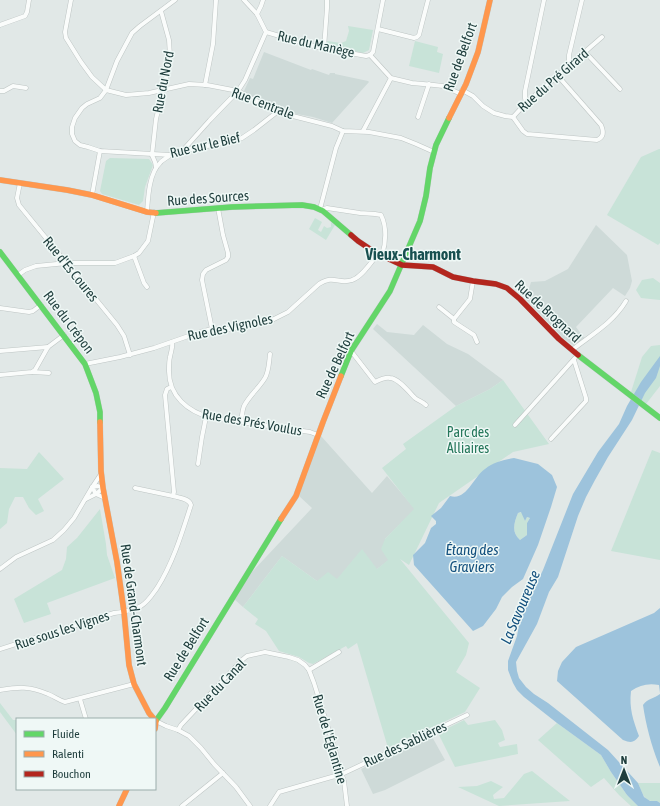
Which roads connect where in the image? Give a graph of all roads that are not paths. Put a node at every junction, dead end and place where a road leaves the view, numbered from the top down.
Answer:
1 (29, 0) edge
2 (71, 0) edge
3 (175, 0) edge
4 (216, 0) edge
5 (244, 0) edge
6 (263, 0) edge
7 (326, 0) edge
8 (383, 0) edge
9 (428, 0) edge
10 (490, 0) edge
11 (544, 0) edge
12 (582, 0) edge
13 (161, 10) junction
14 (257, 14) junction
15 (0, 25) edge
16 (378, 29) junction
17 (266, 32) junction
18 (602, 37) dead end
19 (324, 48) junction
20 (585, 52) junction
21 (370, 55) junction
22 (570, 65) junction
23 (558, 76) junction
24 (391, 78) junction
25 (429, 84) junction
26 (205, 85) junction
27 (26, 88) dead end
28 (106, 90) junction
29 (164, 90) junction
30 (620, 90) dead end
31 (0, 91) edge
32 (238, 91) junction
33 (462, 92) junction
34 (526, 103) junction
35 (277, 112) junction
36 (418, 117) dead end
37 (513, 117) junction
38 (343, 131) junction
39 (363, 131) junction
40 (184, 149) junction
41 (100, 151) junction
42 (434, 152) junction
43 (152, 155) junction
44 (170, 155) junction
45 (156, 168) junction
46 (0, 180) edge
47 (20, 183) junction
48 (92, 195) junction
49 (218, 208) junction
50 (321, 210) junction
51 (146, 212) junction
52 (154, 212) junction
53 (0, 252) edge
54 (380, 255) junction
55 (134, 256) junction
56 (67, 264) junction
57 (402, 265) junction
58 (18, 275) junction
59 (473, 281) junction
60 (147, 287) dead end
61 (626, 301) dead end
62 (41, 305) junction
63 (439, 307) dead end
64 (0, 308) edge
65 (454, 319) junction
66 (212, 329) junction
67 (64, 335) junction
68 (172, 342) junction
69 (477, 342) dead end
70 (48, 347) junction
71 (572, 350) junction
72 (0, 351) edge
73 (352, 352) junction
74 (270, 354) dead end
75 (130, 355) junction
76 (576, 357) junction
77 (85, 364) junction
78 (32, 372) junction
79 (49, 373) dead end
80 (0, 375) edge
81 (171, 387) junction
82 (426, 405) dead end
83 (206, 416) junction
84 (660, 418) edge
85 (241, 422) junction
86 (515, 425) dead end
87 (318, 435) junction
88 (551, 439) dead end
89 (198, 464) dead end
90 (101, 474) junction
91 (92, 487) junction
92 (103, 488) junction
93 (135, 488) dead end
94 (96, 494) junction
95 (173, 496) junction
96 (105, 498) junction
97 (85, 499) junction
98 (0, 569) edge
99 (124, 612) junction
100 (0, 650) edge
101 (339, 652) dead end
102 (310, 671) junction
103 (134, 684) junction
104 (0, 690) edge
105 (80, 699) junction
106 (467, 715) dead end
107 (86, 718) edge
108 (153, 718) edge
109 (156, 719) edge
110 (156, 721) edge
111 (178, 730) junction
112 (223, 773) junction
113 (342, 774) junction
114 (127, 790) edge
115 (119, 806) edge
116 (182, 806) edge
117 (250, 806) edge
118 (270, 806) edge
119 (347, 806) edge

1 - 15 street
2 - 28 street, Rue Centrale
3 - 13 street
4 - 26 street
5 - 14 street, Rue du Manège
6 - 14 street
7 - 19 street
8 - 16 street
9 - 16 street
10 - 33 street, Rue de Belfort
11 - 34 street
12 - 22 street
13 - 28 street
13 - 29 street, Rue du Nord
14 - 17 street, Rue du Manège
16 - 21 street
17 - 19 street, Rue du Manège
17 - 32 street
18 - 20 street, Rue du Pré Girard
19 - 21 street, Rue du Manège
20 - 22 street, Rue du Pré Girard
20 - 30 street
21 - 24 street, Rue du Manège
22 - 23 street, Rue du Pré Girard
23 - 34 street, Rue du Pré Girard
23 - 37 street
24 - 25 street, Rue du Pré Girard
24 - 39 street
25 - 33 street, Rue du Pré Girard
25 - 36 street
26 - 29 street, Rue Centrale
26 - 32 street, Rue Centrale
27 - 31 street
28 - 29 street, Rue Centrale
28 - 41 street, Rue sur le Bief
29 - 43 street, Rue du Nord
32 - 35 street, Rue Centrale
32 - 40 street
33 - 37 street, Rue du Pré Girard
33 - 42 street, Rue de Belfort
34 - 37 street, Rue du Pré Girard
35 - 38 street, Rue Centrale
35 - 40 street, Rue sur le Bief
38 - 39 street
38 - 50 street
39 - 42 street
40 - 44 street, Rue sur le Bief
41 - 43 street, Rue sur le Bief
41 - 48 street
42 - 57 street, Rue de Belfort
43 - 44 street, Rue sur le Bief
43 - 45 street
44 - 45 street
45 - 51 street
46 - 47 street, Rue des Sources
47 - 48 street, Rue des Sources
47 - 56 street, Rue d'Es Coures
48 - 51 street, Rue des Sources
49 - 50 street, Rue des Sources
49 - 52 street, Rue des Sources
49 - 66 street
50 - 54 street
50 - 54 street
51 - 52 street, Rue des Sources
52 - 55 street
53 - 58 street, Rue du Crépon
54 - 57 street
54 - 66 street, Rue des Vignoles
55 - 56 street
55 - 60 street
56 - 58 street
56 - 75 street, Rue d'Es Coures
57 - 59 street, Rue de Brognard
57 - 73 street, Rue de Belfort
58 - 62 street, Rue du Crépon
59 - 65 street
59 - 71 street, Rue de Brognard
61 - 71 street
62 - 64 street
62 - 67 street, Rue du Crépon
63 - 65 street
65 - 69 street
66 - 68 street, Rue des Vignoles
67 - 70 street
67 - 77 street, Rue du Crépon
68 - 75 street, Rue des Vignoles
68 - 81 street
70 - 72 street
70 - 78 street
71 - 76 street, Rue de Brognard
73 - 82 street
73 - 87 street, Rue de Belfort
74 - 85 street
75 - 77 street, Rue des Vignoles
76 - 84 street, Rue de Brognard
76 - 86 street
76 - 88 street
77 - 90 street, Rue du Crépon
78 - 79 street
78 - 80 street
81 - 83 street, Rue des Prés Voulus
81 - 95 street
83 - 85 street, Rue des Prés Voulus
83 - 89 street
85 - 87 street, Rue des Prés Voulus
87 - 109 street, Rue de Belfort
90 - 91 street
90 - 92 street, Rue du Crépon
91 - 92 street
91 - 94 street
91 - 97 street
92 - 94 street
92 - 96 street, Rue de Grand-Charmont
93 - 95 street, Rue sous les Vignes
94 - 96 street
94 - 97 street
95 - 99 street, Rue sous les Vignes
96 - 99 street, Rue de Grand-Charmont
97 - 98 street
99 - 100 street, Rue sous les Vignes
99 - 103 street, Rue de Grand-Charmont
101 - 102 street
102 - 111 street, Rue du Canal
102 - 113 street, Rue de l'Églantine
103 - 105 street
103 - 108 street, Rue de Grand-Charmont
104 - 105 street
105 - 107 street
106 - 113 street, Rue des Sablières
110 - 111 street
111 - 112 street
112 - 116 street
112 - 117 street
113 - 118 street, Rue des Sablières
113 - 119 street, Rue de l'Églantine
114 - 115 street

